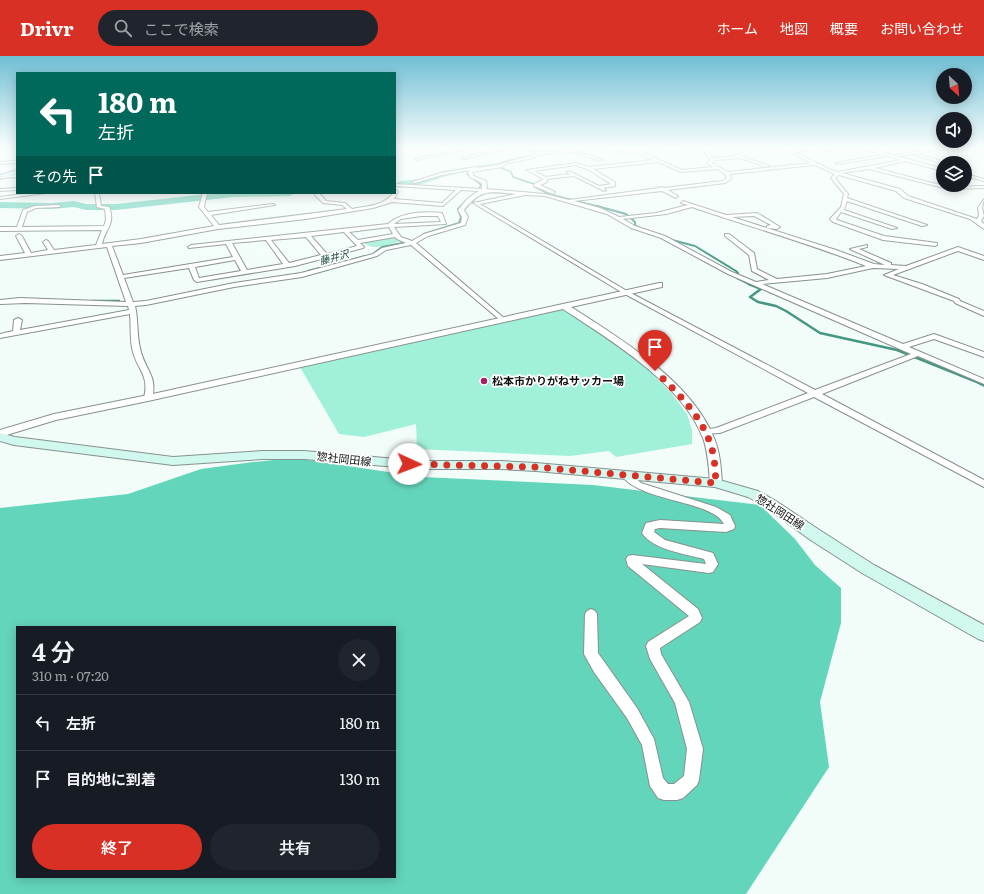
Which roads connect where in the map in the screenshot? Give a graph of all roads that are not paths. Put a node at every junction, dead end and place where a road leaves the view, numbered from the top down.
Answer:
1 (424, 186) edge
2 (485, 186) edge
3 (538, 186) edge
4 (605, 186) edge
5 (681, 186) edge
6 (840, 186) edge
7 (883, 186) edge
8 (941, 186) edge
9 (598, 187) joint
10 (984, 187) edge
11 (661, 188) junction
12 (16, 189) edge
13 (459, 189) junction
14 (0, 190) edge
15 (483, 191) junction
16 (17, 194) edge
17 (97, 194) edge
18 (205, 194) edge
19 (317, 194) dead end
20 (395, 194) edge
21 (525, 194) junction
22 (611, 194) junction
23 (676, 197) dead end
24 (0, 198) edge
25 (574, 199) junction
26 (845, 199) junction
27 (984, 200) edge
28 (390, 201) junction
29 (568, 201) junction
30 (683, 202) dead end
31 (273, 205) dead end
32 (59, 206) dead end
33 (693, 206) junction
34 (351, 210) junction
35 (840, 210) junction
36 (406, 212) junction
37 (208, 214) junction
38 (726, 216) junction
39 (619, 218) junction
40 (978, 221) junction
41 (391, 225) junction
42 (924, 225) dead end
43 (218, 227) junction
44 (984, 227) edge
45 (19, 228) junction
46 (107, 228) junction
47 (760, 228) junction
48 (894, 228) dead end
49 (0, 229) edge
50 (345, 230) junction
51 (308, 235) junction
52 (397, 235) junction
53 (727, 235) dead end
54 (19, 236) dead end
55 (268, 239) junction
56 (46, 242) dead end
57 (228, 242) junction
58 (356, 242) junction
59 (409, 242) junction
60 (935, 244) dead end
61 (109, 245) junction
62 (99, 246) junction
63 (865, 246) dead end
64 (191, 247) dead end
65 (52, 252) junction
66 (863, 254) junction
67 (30, 255) junction
68 (325, 256) junction
69 (849, 256) junction
70 (0, 258) edge
71 (237, 258) junction
72 (984, 258) edge
73 (191, 265) junction
74 (892, 265) junction
75 (287, 266) junction
76 (873, 266) junction
77 (906, 267) junction
78 (245, 272) junction
79 (120, 277) junction
80 (777, 281) junction
81 (756, 283) junction
82 (659, 285) dead end
83 (625, 292) junction
84 (0, 300) edge
85 (563, 305) junction
86 (132, 306) junction
87 (984, 314) edge
88 (502, 319) junction
89 (18, 320) dead end
90 (16, 333) junction
91 (0, 336) edge
92 (902, 348) junction
93 (917, 354) junction
94 (984, 355) edge
95 (984, 382) edge
96 (815, 394) junction
97 (148, 398) junction
98 (706, 432) junction
99 (1, 437) edge
100 (627, 476) junction
101 (716, 483) junction
102 (984, 484) edge
103 (591, 614) dead end
104 (984, 634) edge

1 - 13 street
2 - 15 street
3 - 25 street
4 - 9 street
5 - 11 street
6 - 26 street
7 - 40 street
8 - 10 street
9 - 22 street
11 - 22 street
11 - 23 street
12 - 14 street
13 - 15 street
13 - 28 street
15 - 21 street
15 - 59 street
16 - 24 street
17 - 46 street
18 - 37 street
19 - 34 street
20 - 28 street
21 - 29 street
21 - 83 street
22 - 25 street
25 - 29 street
26 - 35 street
26 - 42 street
27 - 40 street
28 - 34 street
28 - 36 street
29 - 39 street
30 - 33 street
31 - 37 street
32 - 45 street
33 - 38 street
33 - 39 street
34 - 43 street
35 - 48 street
35 - 60 street
36 - 41 street
36 - 41 street
37 - 43 street
38 - 47 street
38 - 47 street
39 - 81 street
40 - 44 street
41 - 50 street
41 - 52 street
43 - 61 street
45 - 46 street
45 - 49 street
46 - 62 street
47 - 69 street
50 - 51 street
50 - 58 street
51 - 55 street
51 - 68 street
52 - 58 street
52 - 59 street
53 - 80 street
54 - 67 street
55 - 57 street
55 - 75 street
56 - 65 street
57 - 64 street
57 - 71 street
58 - 68 street
59 - 86 street
59 - 88 street
61 - 62 street
61 - 79 street
62 - 65 street
63 - 66 street
65 - 67 street
66 - 69 street
66 - 74 street
67 - 70 street
68 - 75 street
69 - 76 street
71 - 73 street
71 - 78 street
72 - 77 street
73 - 78 street
73 - 79 street
74 - 76 street
74 - 77 street
75 - 78 street
76 - 80 street
77 - 87 street
79 - 86 street
80 - 81 street
81 - 92 street
82 - 83 street
83 - 85 street
83 - 96 street
84 - 86 street
85 - 88 street
85 - 98 street
86 - 90 street
86 - 97 street
88 - 97 street
89 - 90 street
90 - 91 street
92 - 93 street
92 - 94 street
93 - 95 street
93 - 96 street
96 - 98 street
96 - 102 street
97 - 99 street
98 - 101 street
99 - 100 main road, 惣社岡田線
100 - 101 main road, 惣社岡田線
100 - 103 street
101 - 104 main road, 惣社岡田線

